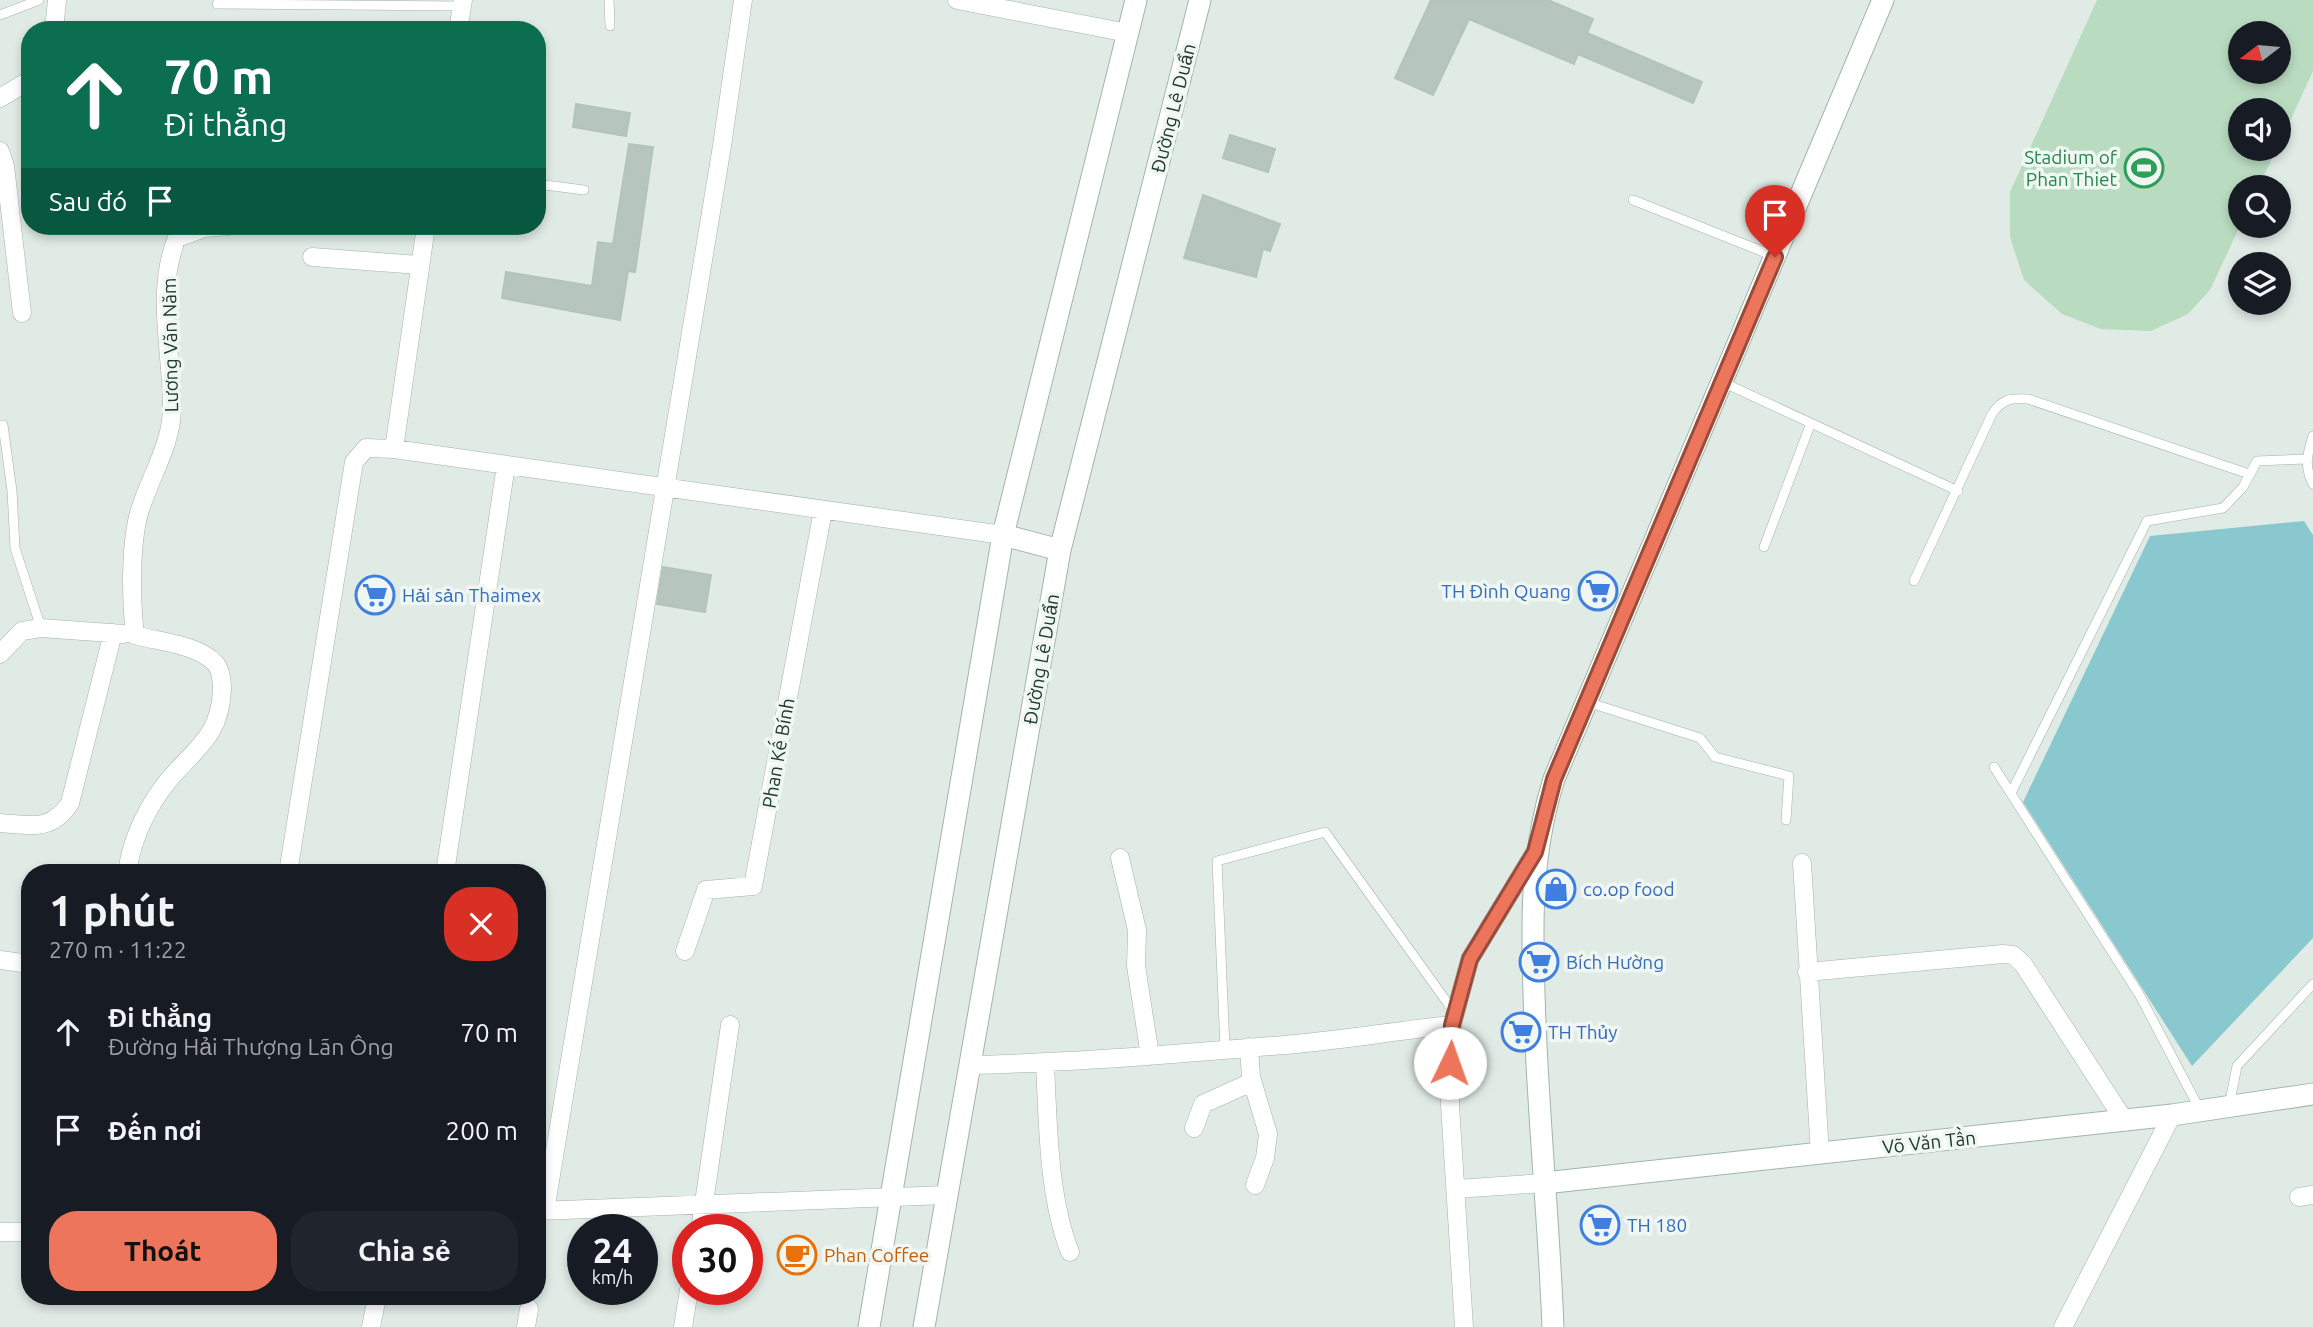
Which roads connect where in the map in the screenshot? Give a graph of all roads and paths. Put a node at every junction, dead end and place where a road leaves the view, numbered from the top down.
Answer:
1 (39, 0) edge
2 (57, 0) edge
3 (609, 0) edge
4 (743, 0) edge
5 (957, 0) edge
6 (1136, 0) edge
7 (1200, 0) edge
8 (1883, 0) edge
9 (462, 3) edge
10 (217, 4) dead end
11 (0, 15) edge
12 (55, 21) edge
13 (459, 21) edge
14 (610, 26) dead end
15 (1128, 33) junction
16 (21, 85) edge
17 (0, 98) edge
18 (0, 151) edge
19 (546, 185) edge
20 (584, 190) dead end
21 (1633, 200) dead end
22 (175, 235) edge
23 (424, 235) edge
24 (312, 257) dead end
25 (1775, 257) junction
26 (419, 265) junction
27 (22, 313) dead end
28 (1722, 382) junction
29 (1811, 423) junction
30 (0, 425) edge
31 (2313, 436) edge
32 (394, 449) junction
33 (2306, 459) junction
34 (506, 465) junction
35 (2249, 474) junction
36 (2313, 484) edge
37 (664, 487) junction
38 (1958, 491) junction
39 (823, 510) junction
40 (1003, 535) junction
41 (1764, 547) dead end
42 (1060, 550) junction
43 (1914, 581) dead end
44 (41, 628) junction
45 (113, 633) junction
46 (135, 635) junction
47 (0, 654) edge
48 (1587, 702) junction
49 (1994, 767) dead end
50 (2011, 793) junction
51 (1786, 820) dead end
52 (0, 823) edge
53 (1535, 852) junction
54 (1120, 858) dead end
55 (1802, 863) dead end
56 (130, 864) edge
57 (289, 864) edge
58 (447, 864) edge
59 (685, 951) dead end
60 (0, 960) edge
61 (21, 963) edge
62 (1807, 972) junction
63 (2313, 985) edge
64 (1453, 1019) junction
65 (730, 1025) dead end
66 (1249, 1047) junction
67 (1225, 1048) junction
68 (1150, 1056) junction
69 (1045, 1063) junction
70 (969, 1065) junction
71 (1252, 1082) junction
72 (2313, 1094) edge
73 (2229, 1108) junction
74 (2200, 1112) junction
75 (2172, 1115) junction
76 (2124, 1120) junction
77 (1194, 1128) dead end
78 (1819, 1154) junction
79 (546, 1182) edge
80 (1544, 1183) junction
81 (1255, 1185) dead end
82 (1457, 1189) junction
83 (946, 1195) junction
84 (892, 1197) junction
85 (705, 1205) junction
86 (546, 1211) edge
87 (703, 1214) edge
88 (0, 1232) edge
89 (21, 1232) edge
90 (1070, 1252) dead end
91 (375, 1305) edge
92 (686, 1305) edge
93 (371, 1327) edge
94 (682, 1327) edge
95 (869, 1327) edge
96 (924, 1327) edge
97 (1464, 1327) edge
98 (1553, 1327) edge
99 (2063, 1327) edge

1 - 11 lane
2 - 12 street
3 - 14 lane
4 - 37 street
5 - 15 street
6 - 15 main road
7 - 42 main road, Đường Lê Duẩn
8 - 25 main road
9 - 10 lane
9 - 13 street
15 - 40 main road
16 - 17 street
18 - 27 street
19 - 20 lane
21 - 25 lane
22 - 46 street, Lương Văn Năm
23 - 26 street
24 - 26 street
25 - 28 main road
26 - 32 street
28 - 29 lane
28 - 48 main road
29 - 38 lane
29 - 41 lane
30 - 44 lane
31 - 33 lane
32 - 34 street
32 - 57 street
33 - 35 lane
33 - 36 lane
34 - 37 street
34 - 58 street
35 - 38 lane
35 - 50 lane
37 - 39 street
37 - 79 street
38 - 43 lane
39 - 40 street
39 - 59 street, Phan Kế Bính
40 - 42 main road
40 - 84 main road
42 - 70 main road, Đường Lê Duẩn
44 - 45 street
44 - 47 street
45 - 46 street
45 - 52 street
46 - 56 street
48 - 51 lane
48 - 53 main road
49 - 50 lane
50 - 74 lane
53 - 64 street
53 - 80 main road
54 - 68 street
55 - 62 street
60 - 61 street
62 - 76 street
62 - 78 street
63 - 73 lane
64 - 66 street
64 - 67 lane
64 - 82 street
65 - 85 street
66 - 67 street
66 - 71 street
67 - 68 street
68 - 69 street
69 - 70 street
69 - 90 street
70 - 83 main road, Đường Lê Duẩn
71 - 77 street
71 - 81 street
72 - 73 main road, Võ Văn Tần
73 - 74 main road, Võ Văn Tần
74 - 75 main road, Võ Văn Tần
75 - 76 main road, Võ Văn Tần
75 - 99 street
76 - 78 main road, Võ Văn Tần
78 - 80 main road, Võ Văn Tần
80 - 82 street
80 - 98 main road
82 - 97 street
83 - 84 street
83 - 96 main road, Đường Lê Duẩn
84 - 85 street
84 - 95 main road
85 - 86 street
85 - 87 street
88 - 89 street
91 - 93 street
92 - 94 street

